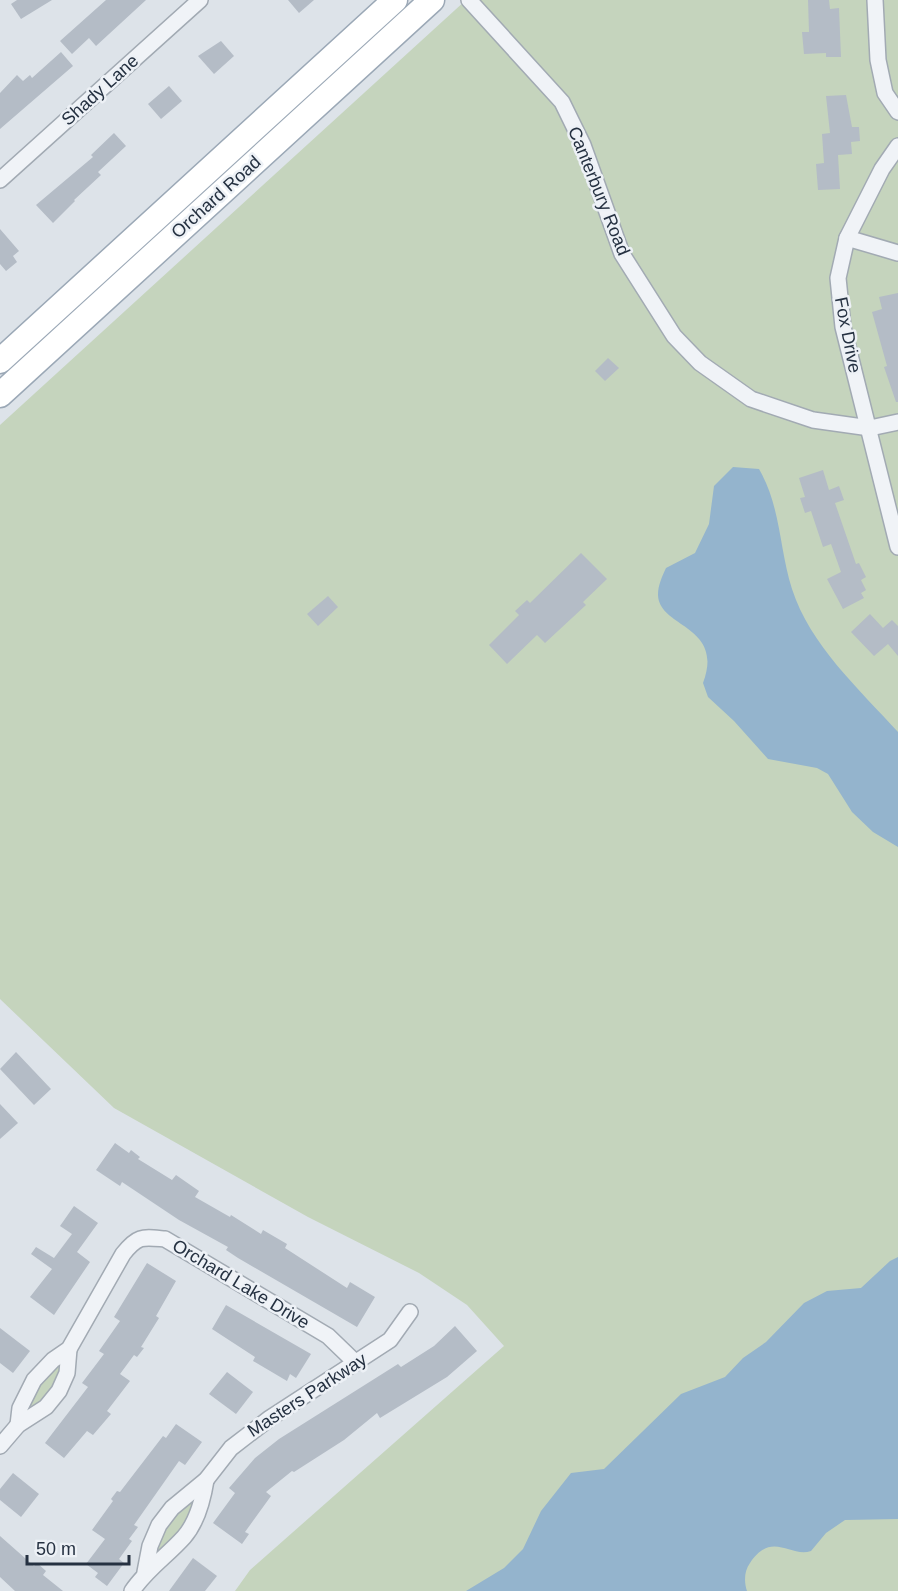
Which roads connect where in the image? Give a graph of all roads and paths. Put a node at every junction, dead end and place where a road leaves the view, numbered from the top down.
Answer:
1 (200, 0) edge
2 (395, 0) edge
3 (432, 0) edge
4 (469, 0) edge
5 (875, 0) edge
6 (898, 112) edge
7 (898, 146) edge
8 (0, 180) edge
9 (847, 238) junction
10 (898, 254) edge
11 (0, 361) edge
12 (0, 395) edge
13 (898, 422) edge
14 (870, 428) junction
15 (898, 547) edge
16 (411, 1312) dead end
17 (69, 1349) junction
18 (356, 1363) junction
19 (18, 1425) junction
20 (0, 1446) edge
21 (206, 1480) junction
22 (145, 1572) junction
23 (132, 1591) edge

1 - 8 street, Shady Lane
2 - 11 main road, Orchard Road
3 - 12 main road, Orchard Road
4 - 14 street, Canterbury Road
5 - 6 street
7 - 9 street, Fox Drive
9 - 10 street
9 - 14 street, Fox Drive
13 - 14 street, Canterbury Road
14 - 15 street, Fox Drive
16 - 18 street, Masters Parkway
17 - 18 street, Orchard Lake Drive
17 - 19 street, Orchard Lake Drive
17 - 19 street, Orchard Lake Drive
18 - 21 street, Masters Parkway
19 - 20 street, Orchard Lake Drive
21 - 22 street, Masters Parkway
21 - 22 street, Masters Parkway
22 - 23 street, Masters Parkway

